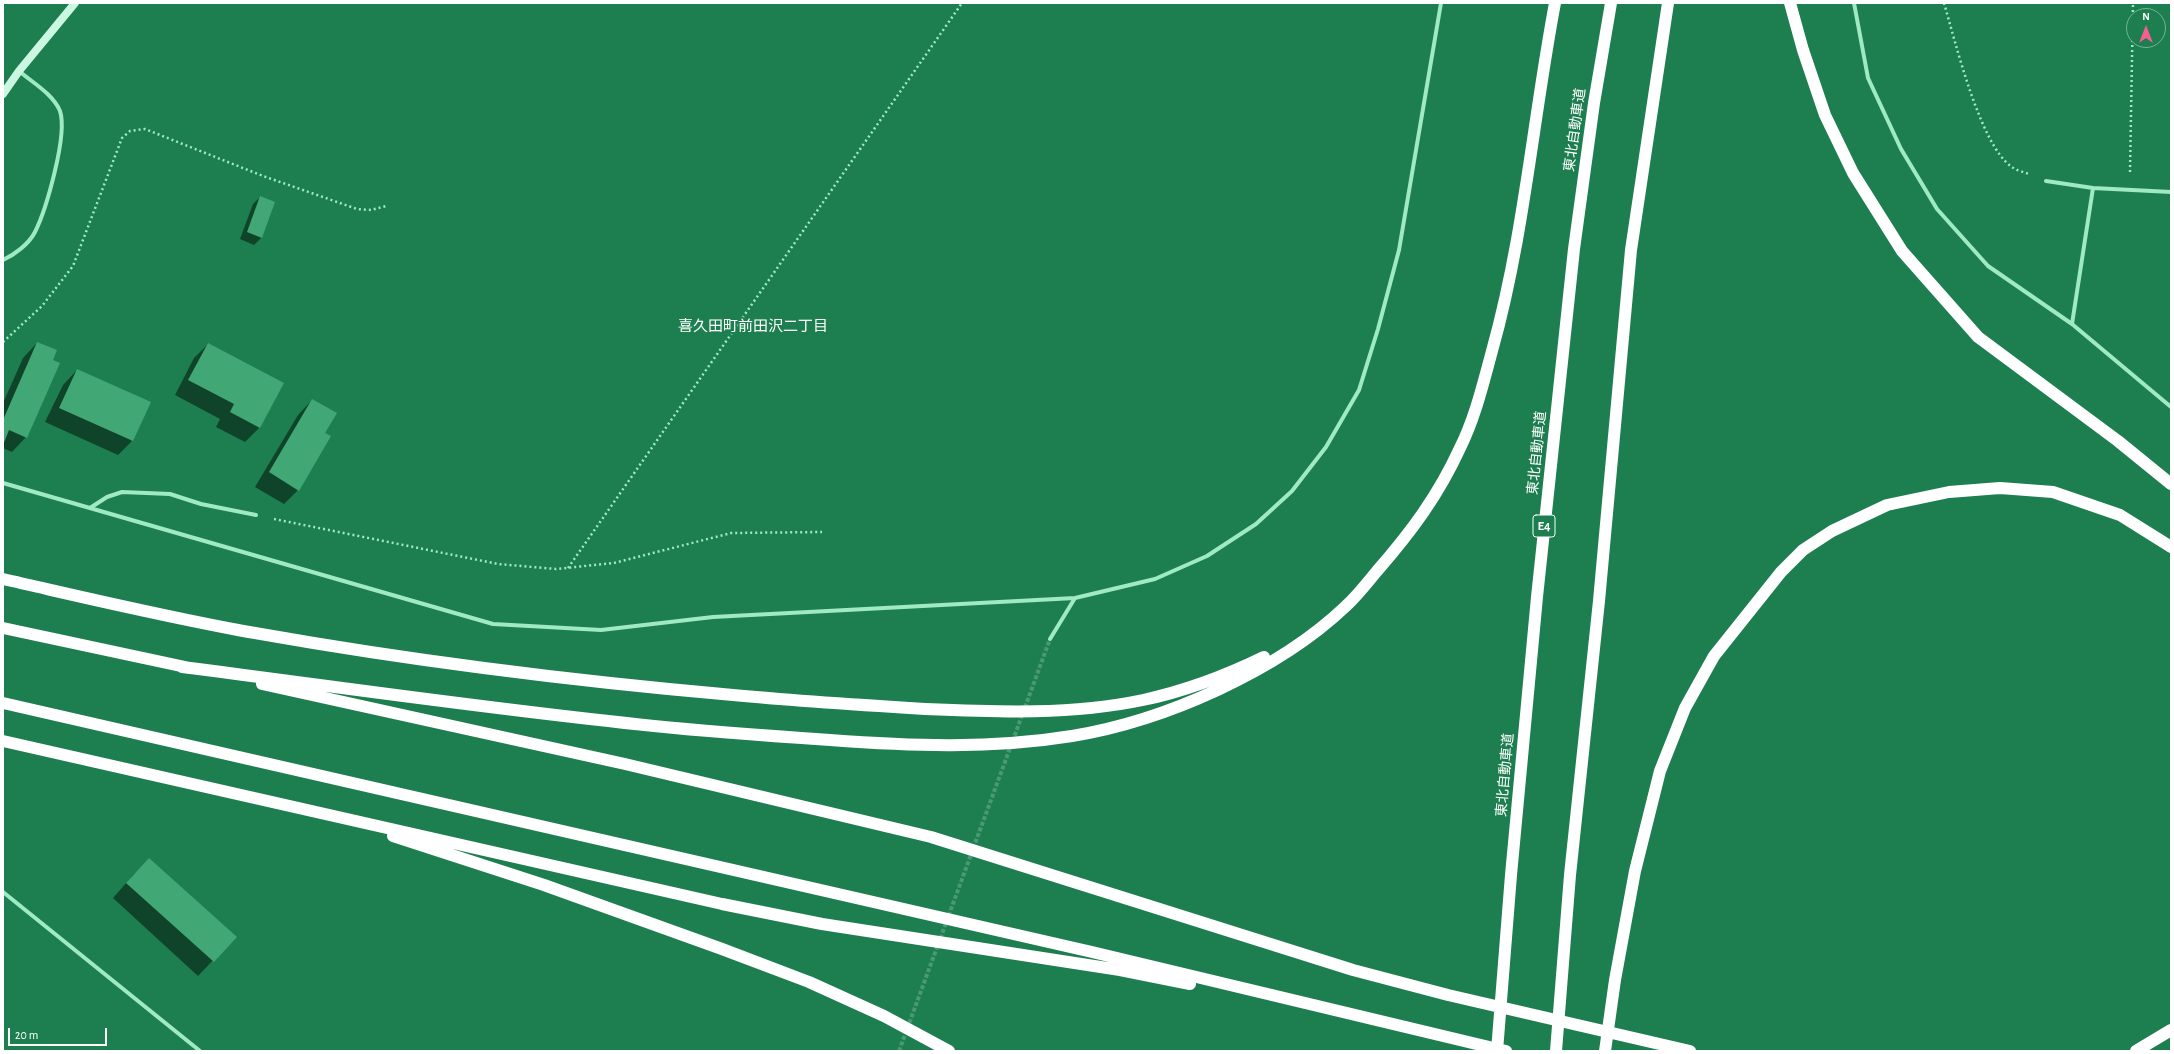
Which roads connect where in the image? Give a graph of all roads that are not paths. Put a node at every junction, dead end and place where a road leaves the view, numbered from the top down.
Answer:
1 (75, 3) edge
2 (1441, 3) edge
3 (1555, 3) edge
4 (1611, 3) edge
5 (1668, 3) edge
6 (1790, 3) edge
7 (1854, 3) edge
8 (19, 71) junction
9 (3, 94) edge
10 (2046, 181) road end
11 (2093, 188) junction
12 (2171, 192) edge
13 (3, 260) edge
14 (2072, 324) junction
15 (2171, 407) edge
16 (3, 483) edge
17 (2171, 484) edge
18 (90, 508) junction
19 (256, 515) road end
20 (2171, 547) edge
21 (3, 580) edge
22 (1075, 598) junction
23 (1346, 606) junction
24 (3, 628) edge
25 (1050, 639) tunnel mouth
26 (182, 667) junction
27 (3, 703) edge
28 (3, 741) edge
29 (317, 812) junction
30 (3, 892) edge
31 (1350, 1015) junction
32 (2171, 1030) edge
33 (200, 1051) edge
34 (949, 1051) edge
35 (1497, 1051) edge
36 (1506, 1051) edge
37 (1556, 1051) edge
38 (1605, 1051) edge
39 (1690, 1051) edge
40 (2136, 1051) edge

1 - 8 main road
2 - 22 street
3 - 23 highway
4 - 35 highway, 東北自動車道 / E4
5 - 37 highway
6 - 17 highway
7 - 14 street
8 - 9 main road
8 - 13 street
10 - 11 street
11 - 12 street
11 - 14 street
14 - 15 street
16 - 18 street
18 - 19 street
18 - 22 street
20 - 38 highway
21 - 23 highway
22 - 25 street
23 - 26 highway
24 - 26 highway
26 - 39 highway
27 - 31 highway
28 - 29 highway
29 - 31 highway
29 - 34 highway
30 - 33 street
31 - 36 highway
32 - 40 highway

